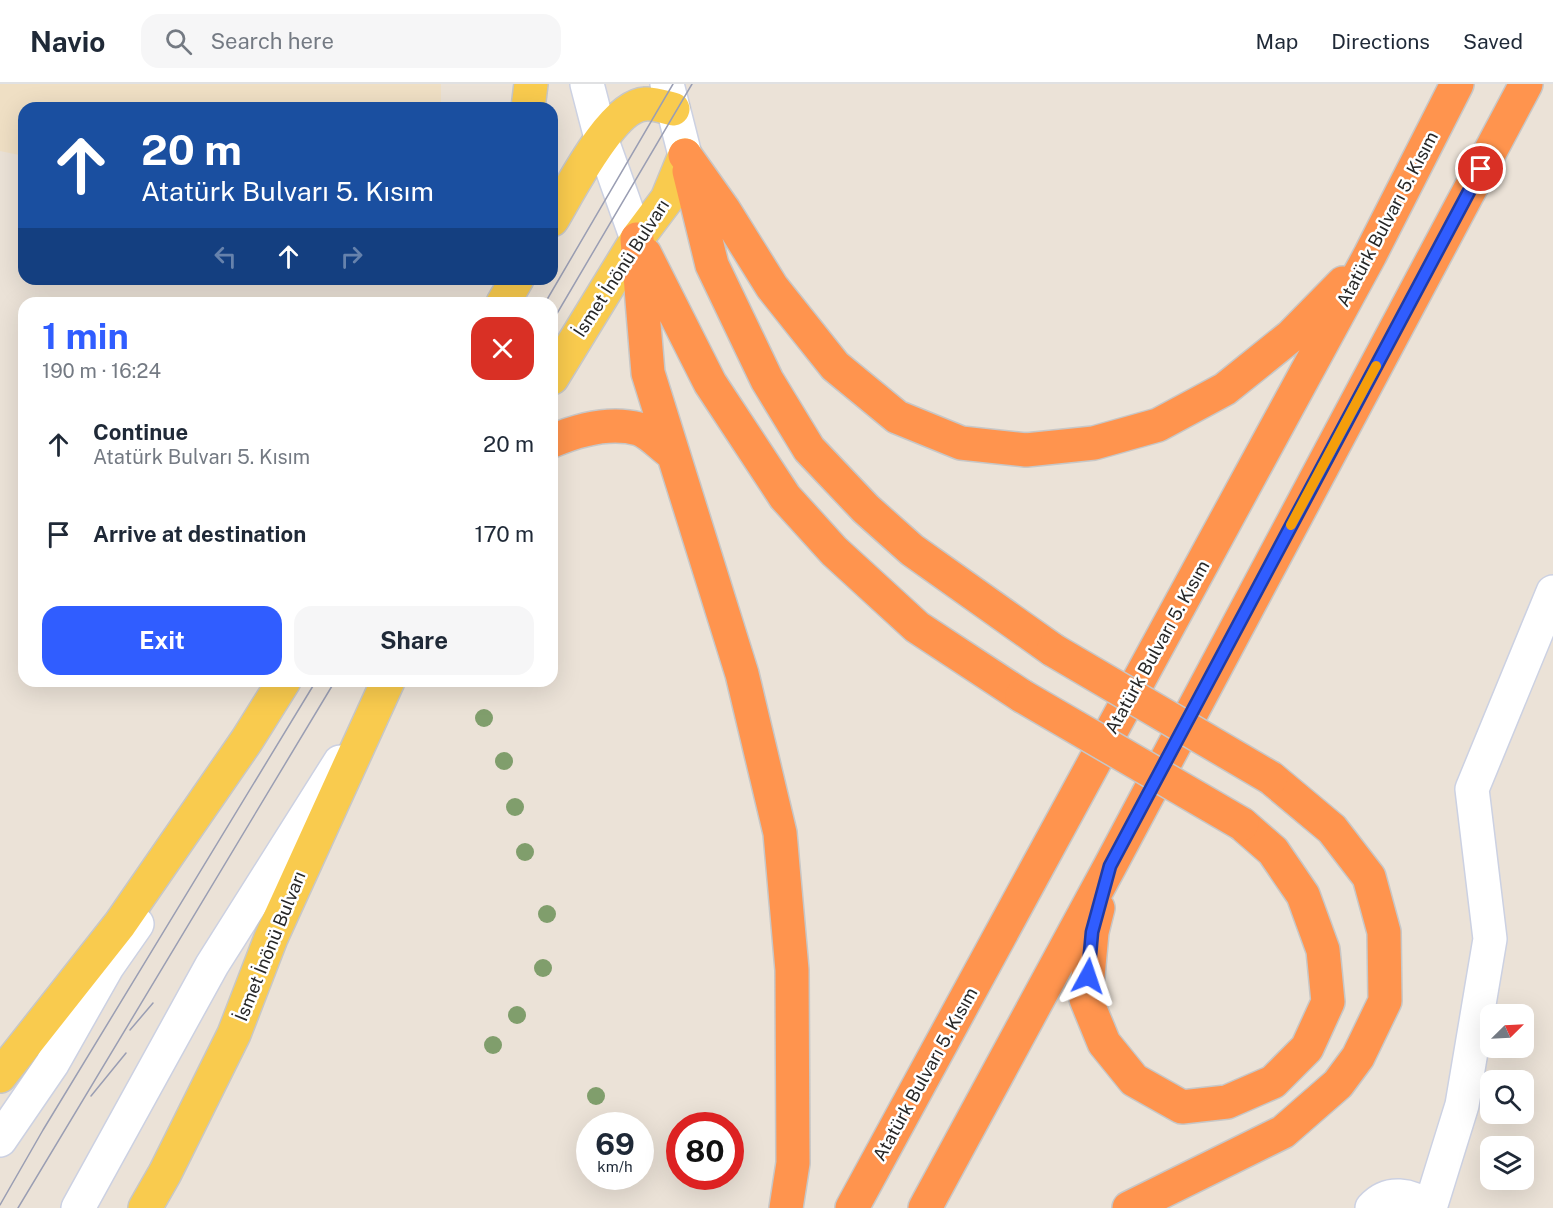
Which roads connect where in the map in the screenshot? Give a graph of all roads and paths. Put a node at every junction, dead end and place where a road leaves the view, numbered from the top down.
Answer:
1 (531, 84) edge
2 (587, 84) edge
3 (1457, 84) edge
4 (1526, 84) edge
5 (670, 97) edge
6 (529, 102) edge
7 (601, 138) junction
8 (685, 155) junction
9 (558, 210) edge
10 (637, 239) junction
11 (1370, 255) junction
12 (558, 368) edge
13 (558, 439) edge
14 (673, 454) junction
15 (1553, 592) edge
16 (280, 687) edge
17 (381, 694) edge
18 (247, 740) junction
19 (1110, 866) junction
20 (0, 1076) edge
21 (0, 1140) edge
22 (78, 1208) edge
23 (145, 1208) edge
24 (786, 1208) edge
25 (852, 1208) edge
26 (925, 1208) edge
27 (1129, 1208) edge
28 (1372, 1208) edge
29 (1429, 1208) edge

1 - 6 main road
2 - 7 street
3 - 11 highway, Atatürk Bulvarı 5. Kısım
4 - 19 highway
5 - 7 main road
5 - 8 street
7 - 9 main road
7 - 10 street
8 - 10 main road, İsmet İnönü Bulvarı
8 - 11 highway
8 - 27 highway, bridge
10 - 12 main road, İsmet İnönü Bulvarı
10 - 14 highway
10 - 19 highway, bridge
11 - 25 highway, Atatürk Bulvarı 5. Kısım
13 - 14 highway
14 - 24 highway
15 - 29 street
16 - 18 main road
17 - 22 street
17 - 23 main road, İsmet İnönü Bulvarı
18 - 20 main road
18 - 21 street
19 - 26 highway
28 - 29 street

